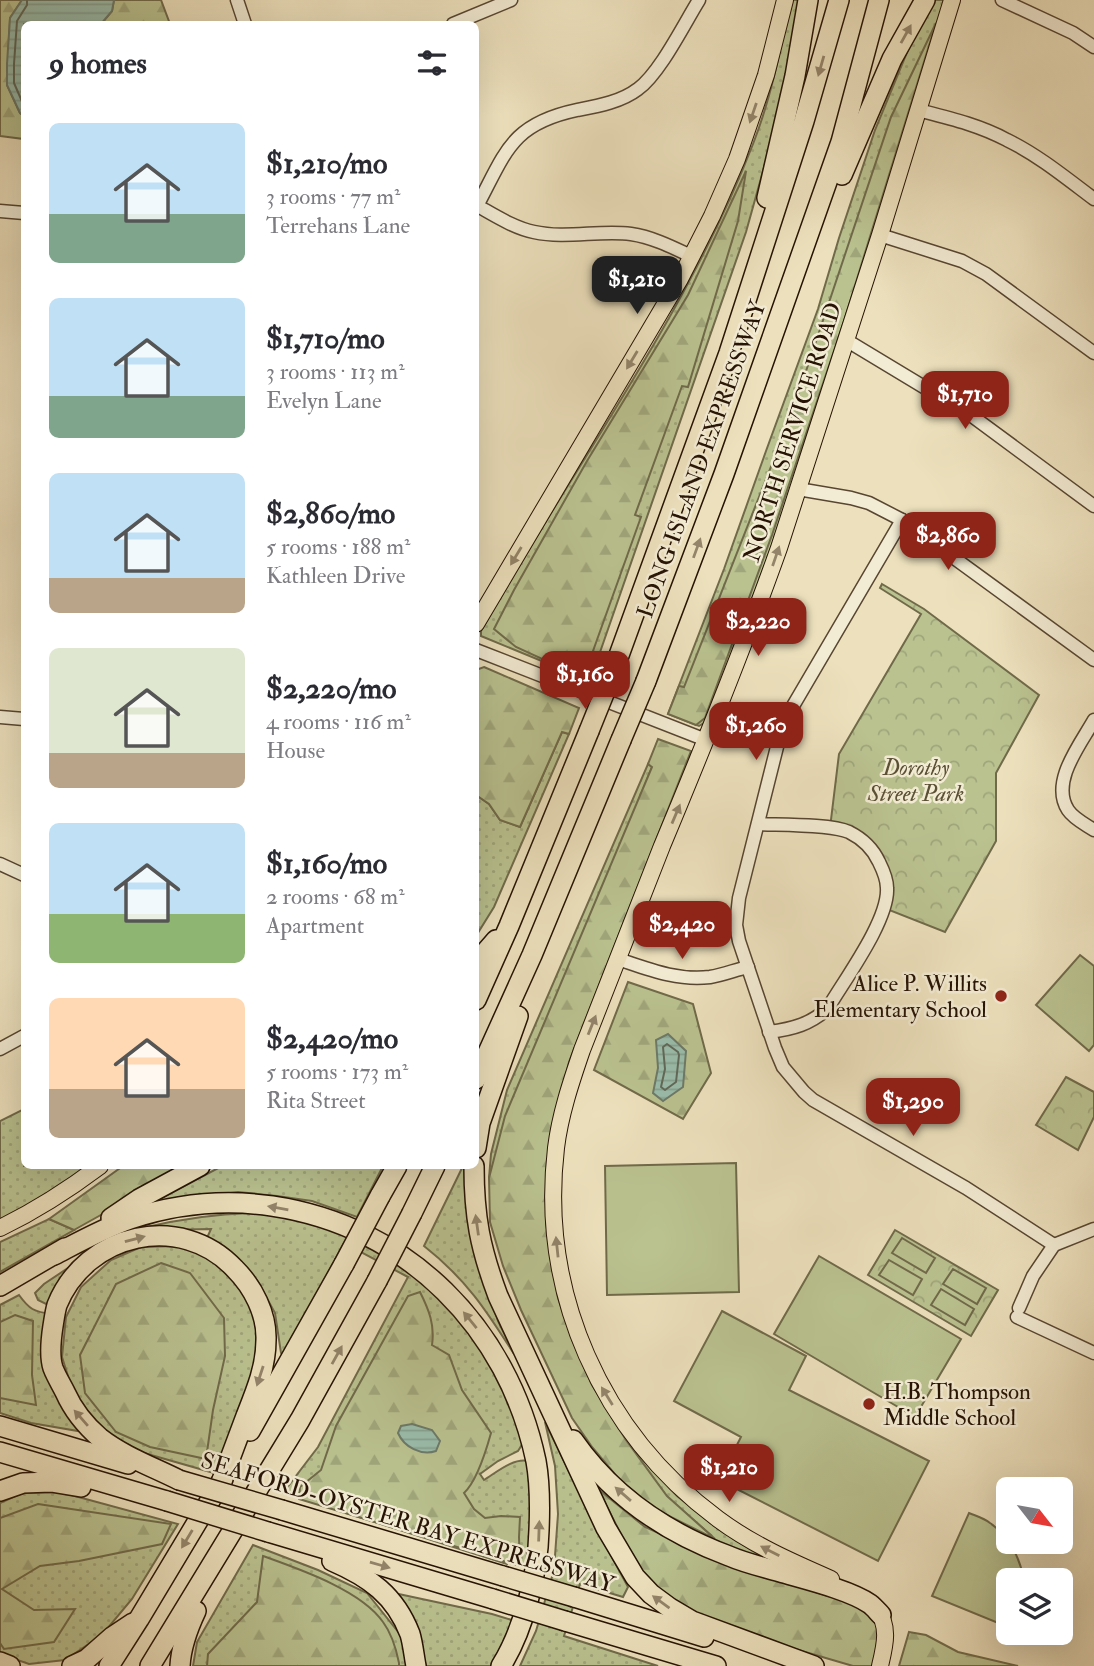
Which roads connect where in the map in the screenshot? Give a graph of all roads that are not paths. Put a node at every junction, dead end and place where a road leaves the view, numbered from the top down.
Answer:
1 (511, 0) edge
2 (699, 0) edge
3 (785, 0) edge
4 (808, 0) edge
5 (839, 0) edge
6 (879, 0) edge
7 (925, 0) edge
8 (952, 0) edge
9 (1002, 0) edge
10 (240, 1) edge
11 (244, 21) edge
12 (460, 21) edge
13 (1094, 47) edge
14 (918, 110) junction
15 (1094, 199) edge
16 (479, 201) edge
17 (479, 206) edge
18 (0, 211) edge
19 (21, 213) edge
20 (880, 235) junction
21 (691, 256) junction
22 (846, 340) junction
23 (729, 353) junction
24 (1094, 353) edge
25 (762, 366) junction
26 (798, 489) junction
27 (1094, 506) edge
28 (902, 520) junction
29 (479, 619) edge
30 (479, 651) edge
31 (1094, 660) edge
32 (0, 717) edge
33 (21, 719) edge
34 (1094, 720) edge
35 (706, 740) junction
36 (758, 824) junction
37 (1094, 830) edge
38 (578, 846) junction
39 (0, 864) edge
40 (21, 874) edge
41 (509, 926) junction
42 (618, 958) junction
43 (479, 960) edge
44 (748, 967) junction
45 (479, 993) edge
46 (769, 1032) junction
47 (21, 1038) edge
48 (0, 1049) edge
49 (479, 1072) edge
50 (479, 1129) edge
51 (96, 1169) edge
52 (194, 1169) edge
53 (395, 1169) edge
54 (434, 1169) edge
55 (474, 1169) edge
56 (0, 1228) edge
57 (1094, 1229) edge
58 (1054, 1245) junction
59 (54, 1255) junction
60 (0, 1286) edge
61 (519, 1339) junction
62 (1094, 1353) edge
63 (0, 1426) edge
64 (0, 1452) edge
65 (179, 1480) junction
66 (222, 1480) junction
67 (0, 1491) edge
68 (253, 1499) junction
69 (167, 1501) junction
70 (268, 1532) junction
71 (881, 1615) junction
72 (139, 1619) junction
73 (882, 1658) edge
74 (0, 1662) edge
75 (10, 1666) edge
76 (72, 1666) edge
77 (109, 1666) edge
78 (150, 1666) edge
79 (180, 1666) edge
80 (416, 1666) edge
81 (501, 1666) edge
82 (716, 1666) edge
83 (802, 1666) edge
84 (814, 1666) edge

1 - 12 street
2 - 16 street
3 -> 21 main road
4 - 23 highway
5 -> 23 highway, LONG ISLAND EXPRESSWAY
6 - 25 highway, LONG ISLAND EXPRESSWAY
25 -> 7 highway
8 - 14 main road, NORTH SERVICE ROAD
9 - 13 street
10 - 11 street
14 - 15 street
14 - 20 main road, NORTH SERVICE ROAD
17 - 21 street
18 - 19 street
20 - 22 main road, NORTH SERVICE ROAD
20 - 24 street
21 -> 29 main road
22 - 26 main road, NORTH SERVICE ROAD
22 - 27 street
23 - 41 highway, LONG ISLAND EXPRESSWAY, bridge
38 -> 25 highway, LONG ISLAND EXPRESSWAY, bridge
26 - 28 street
35 -> 26 main road, NORTH SERVICE ROAD
28 - 31 street
28 - 36 street
30 - 35 street
32 - 33 street
34 - 37 street
42 -> 35 main road, NORTH SERVICE ROAD
36 - 44 street
36 - 46 street
38 - 49 highway, LONG ISLAND EXPRESSWAY
38 - 50 highway
39 - 40 street
41 - 43 highway
41 - 45 highway, LONG ISLAND EXPRESSWAY
42 - 44 street
71 -> 42 main road, NORTH SERVICE ROAD
44 - 46 street
46 - 58 street
47 - 48 street
51 - 56 main road
52 - 59 highway
53 - 66 highway, bridge
68 -> 54 highway, bridge
61 -> 55 highway
57 - 58 street
58 - 62 street
59 - 60 highway
81 -> 59 highway
71 -> 61 highway
84 -> 61 highway
63 - 65 highway, SEAFORD-OYSTER BAY EXPRESSWAY
64 - 69 highway
65 -> 66 highway
65 - 83 highway, SEAFORD-OYSTER BAY EXPRESSWAY, bridge
66 -> 72 highway
67 - 69 highway
68 - 78 highway
68 - 79 highway
69 - 70 highway, bridge
70 - 80 highway
70 -> 82 highway, bridge
71 - 73 main road
72 - 76 highway
72 - 77 highway
74 - 75 highway

